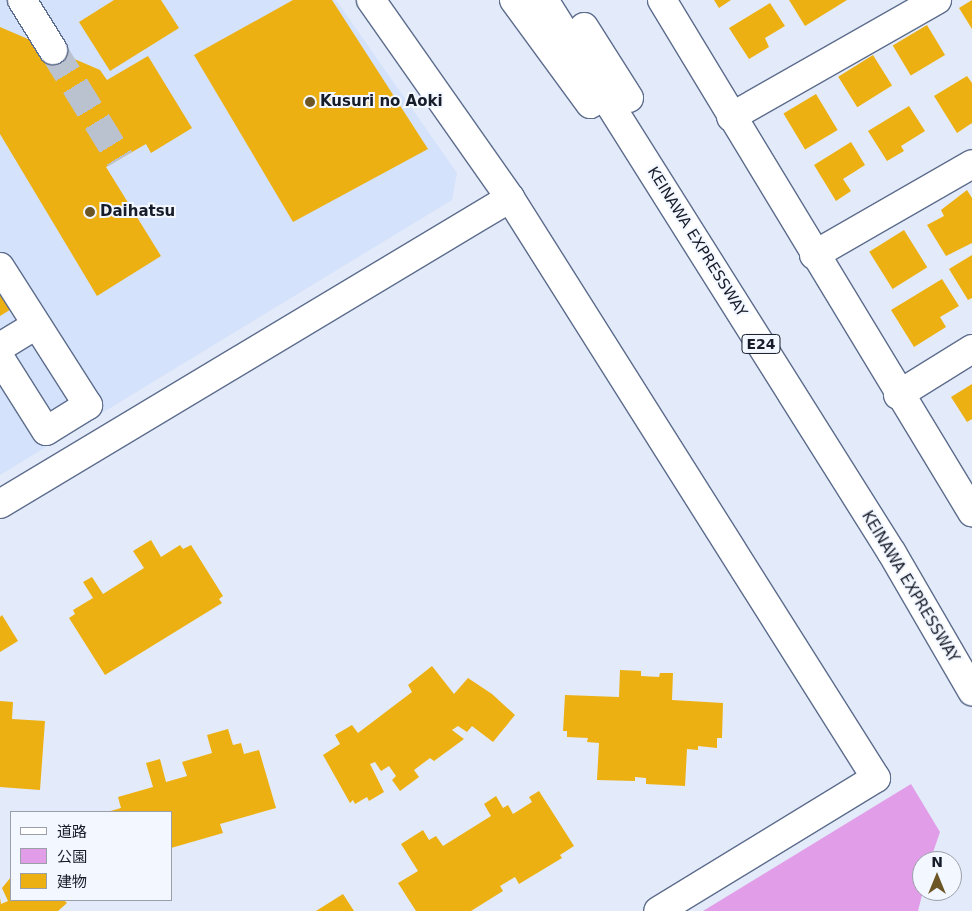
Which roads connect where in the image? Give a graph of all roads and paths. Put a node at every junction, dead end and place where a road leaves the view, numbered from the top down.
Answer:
1 (22, 0) edge
2 (371, 0) edge
3 (514, 0) edge
4 (544, 0) edge
5 (567, 0) edge
6 (662, 0) edge
7 (937, 0) edge
8 (53, 50) tunnel mouth
9 (731, 117) junction
10 (972, 164) edge
11 (510, 198) junction
12 (697, 241) junction
13 (814, 256) junction
14 (0, 267) edge
15 (36, 325) junction
16 (0, 347) edge
17 (972, 349) edge
18 (0, 358) edge
19 (898, 395) junction
20 (0, 504) edge
21 (972, 512) edge
22 (972, 656) edge
23 (972, 691) edge
24 (658, 911) edge

1 - 8 main road
2 - 11 main road
3 - 12 main road
4 - 12 main road, KEINAWA EXPRESSWAY / E24
5 - 22 main road, KEINAWA EXPRESSWAY / E24
6 - 9 main road
7 - 9 main road
9 - 13 main road
10 - 13 main road
11 - 20 main road
11 - 24 main road
12 - 23 main road, KEINAWA EXPRESSWAY / E24
13 - 19 main road
14 - 15 main road
15 - 16 main road
15 - 18 main road
17 - 19 main road
19 - 21 main road

